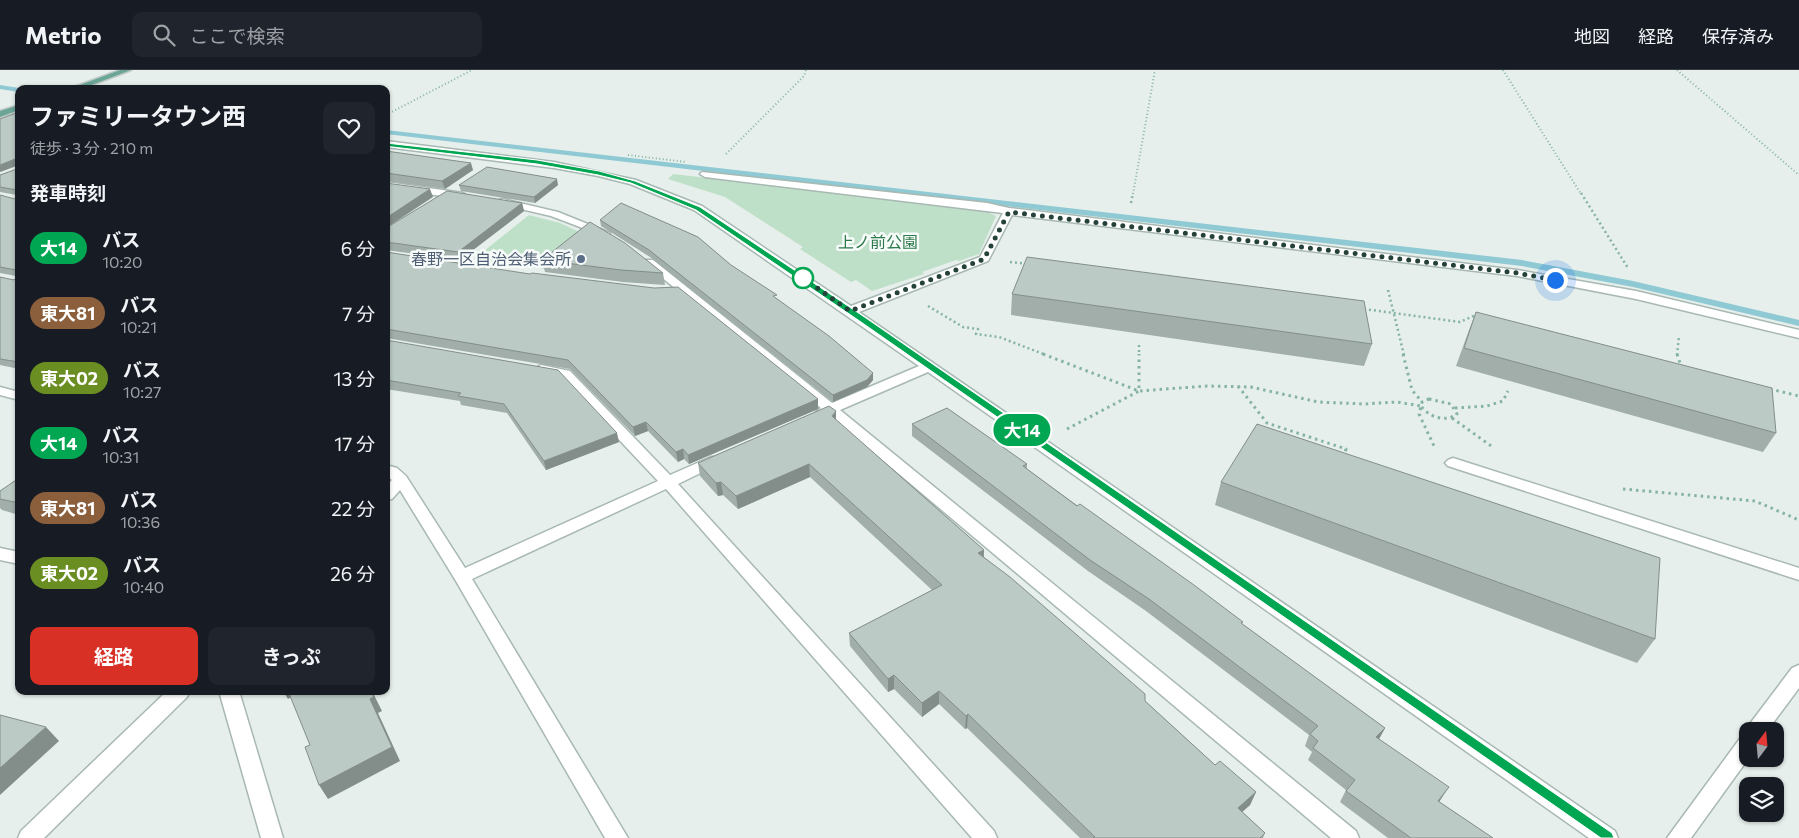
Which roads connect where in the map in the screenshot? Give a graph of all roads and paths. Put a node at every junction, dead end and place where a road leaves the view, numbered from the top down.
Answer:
1 (127, 70) edge
2 (472, 70) edge
3 (806, 70) edge
4 (1155, 70) edge
5 (1503, 70) edge
6 (1677, 70) edge
7 (84, 85) edge
8 (15, 108) edge
9 (390, 113) edge
10 (0, 114) edge
11 (390, 144) edge
12 (501, 158) junction
13 (488, 167) edge
14 (705, 174) joint
15 (1799, 175) edge
16 (462, 184) edge
17 (390, 186) edge
18 (448, 193) junction
19 (472, 197) edge
20 (491, 200) edge
21 (433, 204) edge
22 (1009, 212) junction
23 (1127, 226) junction
24 (613, 238) edge
25 (637, 254) edge
26 (1007, 261) dead end
27 (1034, 265) edge
28 (1629, 270) dead end
29 (682, 290) junction
30 (1388, 290) dead end
31 (665, 291) edge
32 (928, 306) dead end
33 (1355, 308) edge
34 (850, 311) junction
35 (1393, 313) junction
36 (1486, 316) edge
37 (1799, 334) edge
38 (1679, 336) dead end
39 (1139, 345) dead end
40 (1672, 364) edge
41 (930, 366) junction
42 (1681, 366) junction
43 (528, 367) edge
44 (1690, 368) edge
45 (1763, 387) edge
46 (1139, 390) junction
47 (0, 391) edge
48 (1508, 391) dead end
49 (15, 395) edge
50 (1799, 396) edge
51 (1421, 404) junction
52 (1454, 408) junction
53 (830, 409) junction
54 (812, 417) edge
55 (1067, 429) dead end
56 (731, 454) edge
57 (1452, 463) joint
58 (394, 475) edge
59 (668, 482) junction
60 (1617, 488) dead end
61 (1799, 520) edge
62 (0, 554) edge
63 (15, 557) edge
64 (1799, 574) edge
65 (462, 577) junction
66 (1799, 673) edge
67 (176, 695) edge
68 (230, 695) edge
69 (1763, 722) edge
70 (1739, 756) edge
71 (29, 838) edge
72 (272, 838) edge
73 (617, 838) edge
74 (986, 838) edge
75 (1348, 838) edge
76 (1606, 838) edge
77 (1678, 838) edge

1 - 7 main road
2 - 9 path
3 - 14 path
4 - 23 path
5 - 28 path
6 - 15 path
8 - 10 main road
11 - 12 street
12 - 13 street
12 - 34 street
14 - 22 street
16 - 18 street
17 - 18 street
18 - 19 street
18 - 21 street
20 - 24 street
22 - 23 street
22 - 34 street
23 - 37 street
25 - 29 street
26 - 27 path
29 - 31 street
29 - 53 street
30 - 35 path
32 - 46 path
33 - 35 path
34 - 41 street
35 - 36 path
35 - 51 path
38 - 42 path
39 - 46 path
40 - 42 path
41 - 53 street
41 - 76 street
42 - 44 path
43 - 59 street
45 - 50 path
46 - 51 path
46 - 55 path
47 - 49 street
48 - 52 path
51 - 52 path
51 - 52 path
51 - 57 path
53 - 54 street
53 - 75 street
56 - 59 street
57 - 64 street
58 - 65 street
59 - 65 street
59 - 74 street
60 - 61 path
62 - 63 street
65 - 73 street
66 - 69 street
67 - 71 street
68 - 72 street
70 - 77 street

